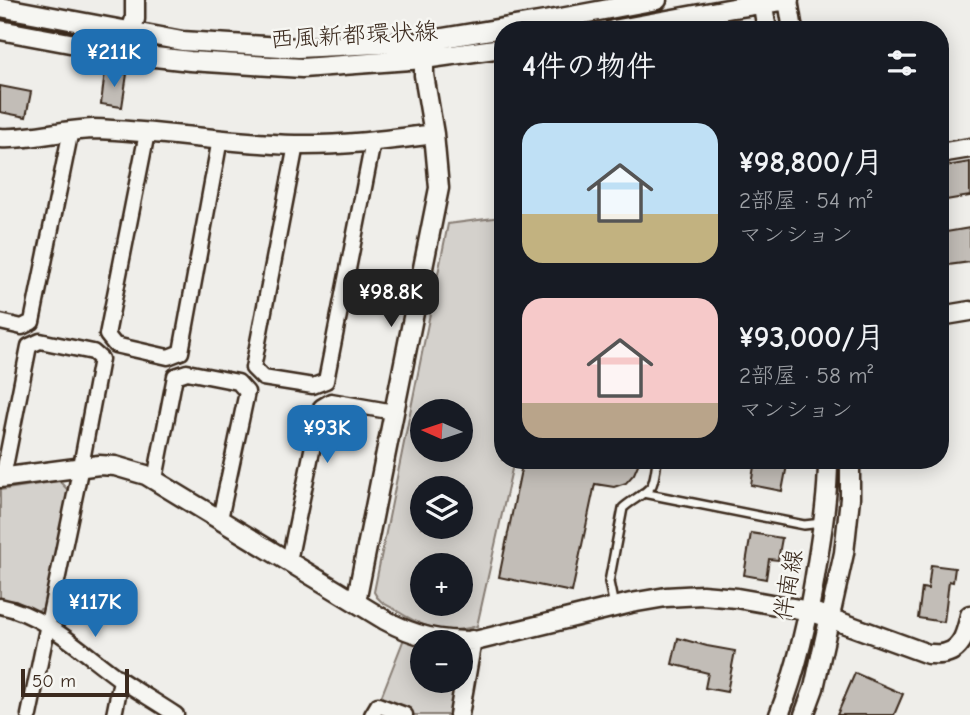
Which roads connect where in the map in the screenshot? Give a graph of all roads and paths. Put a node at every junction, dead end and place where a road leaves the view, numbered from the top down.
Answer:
1 (135, 0) edge
2 (657, 0) edge
3 (789, 0) edge
4 (762, 2) edge
5 (0, 7) edge
6 (545, 21) edge
7 (660, 21) edge
8 (765, 21) edge
9 (792, 21) edge
10 (0, 30) edge
11 (494, 30) edge
12 (130, 33) junction
13 (494, 49) edge
14 (424, 58) junction
15 (71, 130) junction
16 (147, 133) junction
17 (434, 135) junction
18 (0, 138) edge
19 (220, 139) junction
20 (373, 142) junction
21 (296, 145) junction
22 (970, 148) edge
23 (949, 152) edge
24 (970, 311) edge
25 (949, 314) edge
26 (0, 322) edge
27 (394, 412) junction
28 (81, 466) junction
29 (656, 469) edge
30 (827, 469) edge
31 (850, 469) edge
32 (1, 478) edge
33 (155, 479) junction
34 (643, 493) junction
35 (220, 519) junction
36 (824, 523) junction
37 (289, 561) junction
38 (356, 602) junction
39 (0, 606) edge
40 (614, 607) junction
41 (810, 611) junction
42 (970, 615) edge
43 (830, 618) junction
44 (47, 625) junction
45 (410, 631) edge
46 (473, 640) edge
47 (121, 680) junction
48 (463, 693) edge
49 (29, 715) edge
50 (114, 715) edge
51 (176, 715) edge
52 (372, 715) edge
53 (405, 715) edge
54 (459, 715) edge
55 (779, 715) edge
56 (804, 715) edge

1 - 12 street
2 - 6 street, 西風新都環状線
3 - 4 street
3 - 9 street
4 - 7 street
4 - 8 street
5 - 12 street, 西風新都環状線
10 - 14 street, 西風新都環状線
11 - 12 street, 西風新都環状線
13 - 14 street, 西風新都環状線
14 - 17 street
15 - 16 street
15 - 18 street
15 - 26 street
16 - 19 street
16 - 19 street
17 - 20 street
17 - 27 street
19 - 21 street
20 - 21 street
20 - 21 street
22 - 23 street
24 - 25 street
27 - 37 street
27 - 38 street
28 - 32 street
28 - 32 street
28 - 33 street
28 - 44 street
29 - 34 lane
30 - 36 street, 伴南線
31 - 43 street, 伴南線
33 - 35 street
33 - 35 street
34 - 36 lane
34 - 40 lane
35 - 37 street
36 - 41 street, 伴南線
37 - 38 street
38 - 45 street
39 - 44 street
40 - 41 street
40 - 46 street
41 - 43 street
41 - 55 street, 伴南線
42 - 43 street
43 - 56 street, 伴南線
44 - 47 street
44 - 49 street
47 - 50 street
47 - 51 street
48 - 54 street
52 - 53 street

